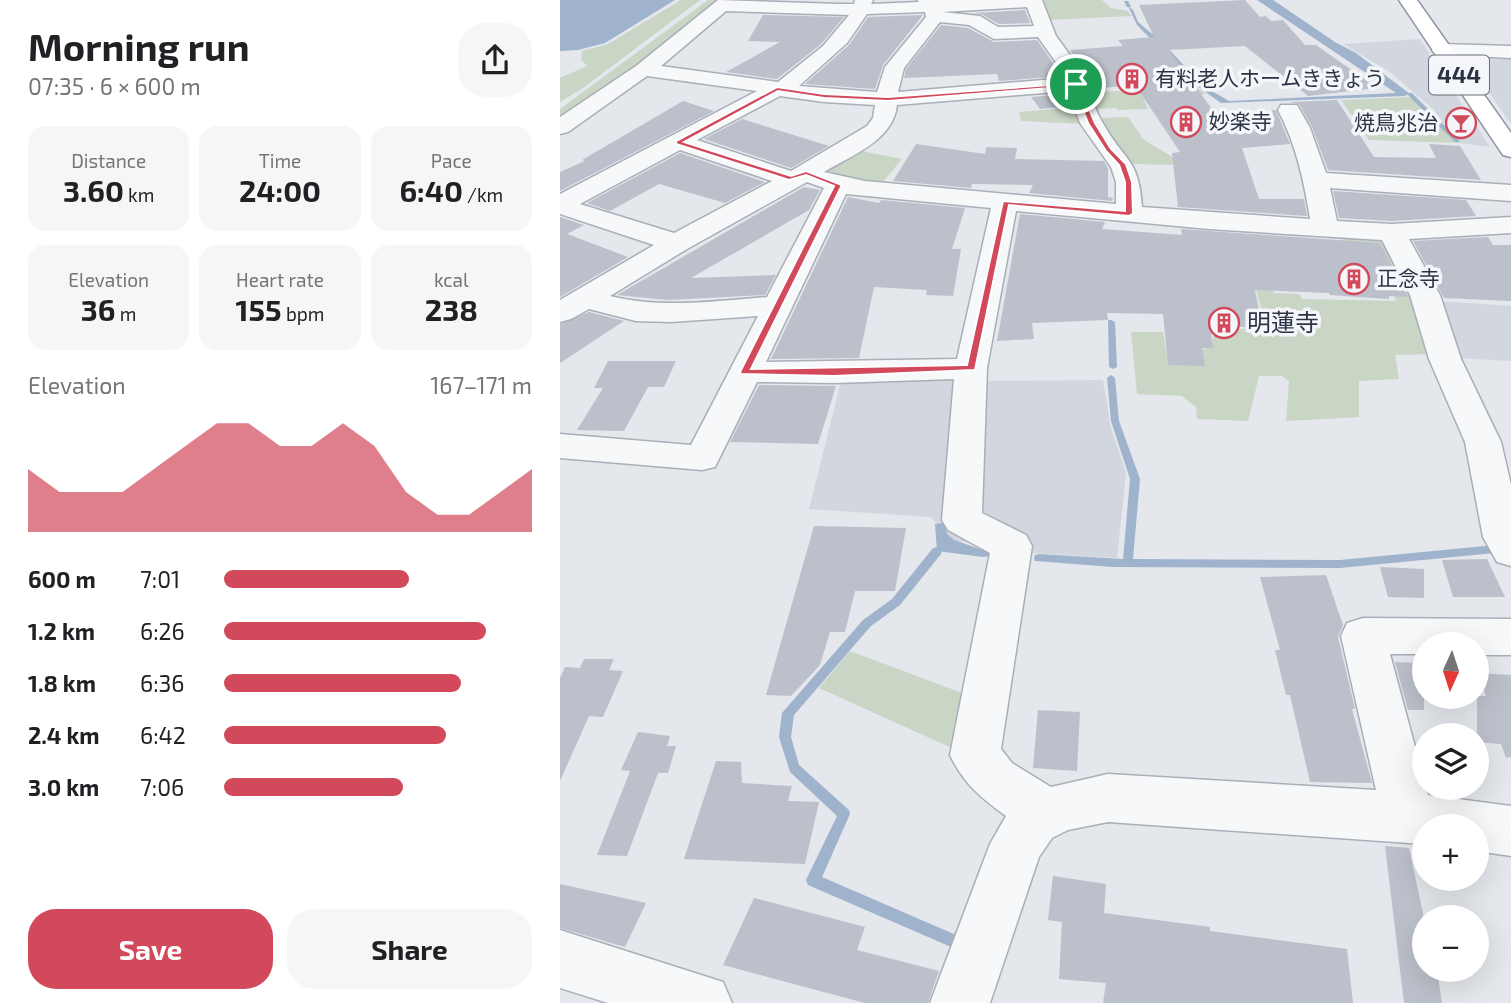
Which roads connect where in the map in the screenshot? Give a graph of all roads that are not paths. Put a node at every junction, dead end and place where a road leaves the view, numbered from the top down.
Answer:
1 (1408, 0) edge
2 (727, 3) edge
3 (863, 5) edge
4 (931, 8) edge
5 (1046, 31) junction
6 (1442, 50) junction
7 (1511, 51) edge
8 (643, 70) junction
9 (1076, 84) junction
10 (779, 89) junction
11 (888, 99) junction
12 (1289, 110) dead end
13 (560, 127) edge
14 (678, 142) junction
15 (1511, 150) edge
16 (799, 176) junction
17 (1316, 180) junction
18 (838, 185) junction
19 (1511, 192) edge
20 (1005, 203) junction
21 (560, 205) edge
22 (1129, 214) junction
23 (1511, 225) edge
24 (1325, 226) junction
25 (1392, 232) junction
26 (677, 243) junction
27 (571, 305) edge
28 (778, 305) junction
29 (971, 368) junction
30 (745, 372) junction
31 (560, 446) edge
32 (1511, 551) edge
33 (1511, 637) edge
34 (1047, 814) junction
35 (1408, 817) junction
36 (1511, 831) edge
37 (560, 959) edge
38 (702, 1003) edge
39 (960, 1003) edge

1 - 6 highway, 444
2 - 3 street
2 - 8 street
3 - 4 street
3 - 10 street
4 - 5 street
4 - 5 street
4 - 11 street
5 - 9 street
6 - 7 street
6 - 15 highway, 444
8 - 10 street
8 - 13 street
9 - 11 street
9 - 22 street
10 - 11 street
10 - 14 street
11 - 16 street
12 - 17 street
14 - 16 street
14 - 21 street
16 - 18 street
16 - 26 street
17 - 19 street
17 - 24 street
18 - 20 street
18 - 28 street
20 - 22 street
20 - 29 street
21 - 26 street
22 - 24 street
23 - 25 street
24 - 25 street
25 - 32 street
26 - 27 street
27 - 28 street
28 - 30 street
29 - 30 street
29 - 34 street
30 - 31 street
33 - 35 street
34 - 35 street
34 - 39 street
35 - 36 street
37 - 38 street

